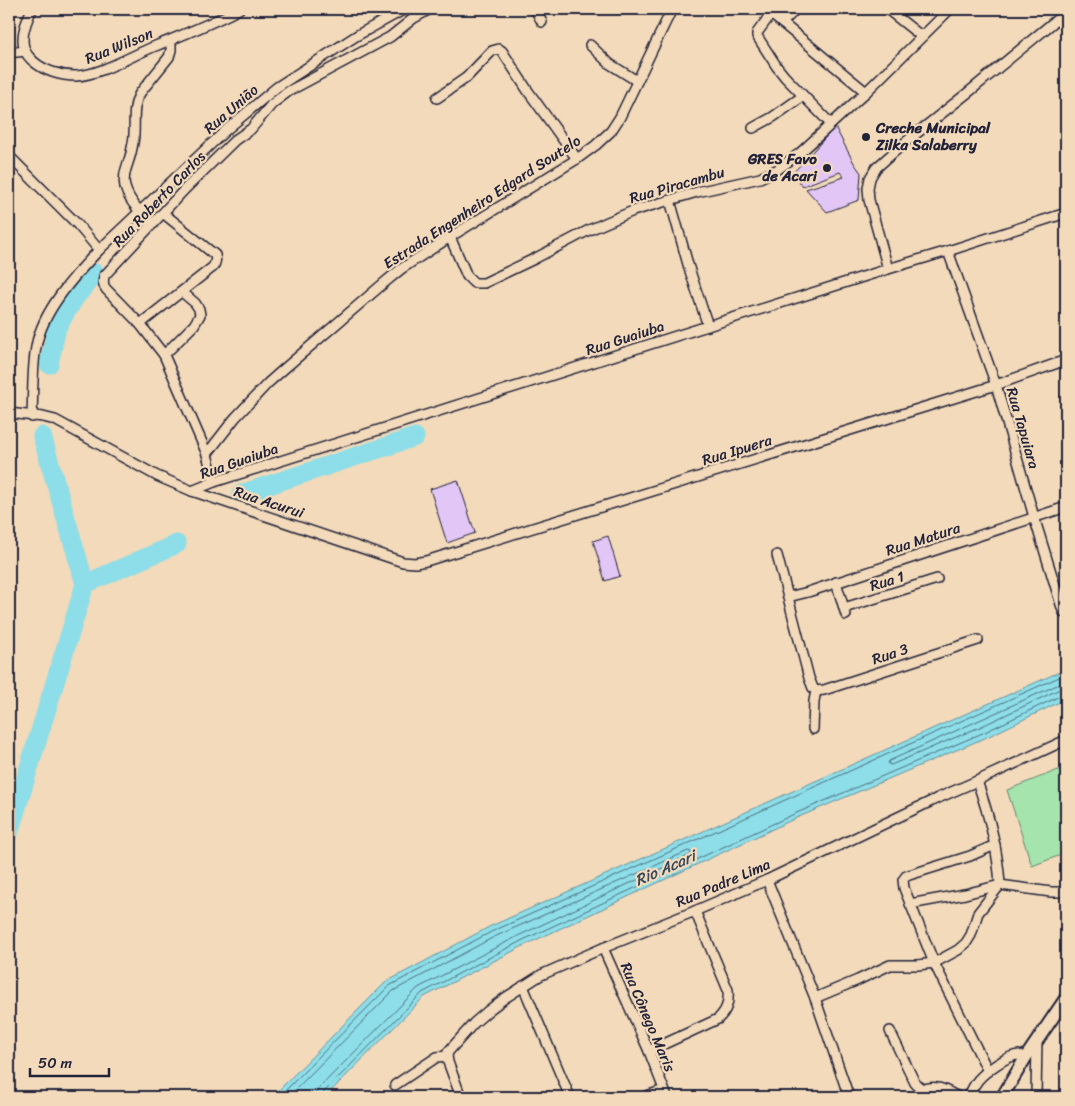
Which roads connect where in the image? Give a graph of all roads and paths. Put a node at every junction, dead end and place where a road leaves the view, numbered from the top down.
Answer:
1 (32, 9) edge
2 (239, 9) edge
3 (405, 9) edge
4 (430, 9) edge
5 (534, 9) edge
6 (672, 9) edge
7 (796, 9) edge
8 (887, 9) edge
9 (950, 9) edge
10 (395, 11) edge
11 (768, 11) edge
12 (1066, 12) edge
13 (542, 22) dead end
14 (782, 23) junction
15 (356, 36) junction
16 (921, 36) junction
17 (171, 40) junction
18 (590, 45) dead end
19 (25, 51) junction
20 (363, 51) junction
21 (330, 53) junction
22 (9, 54) edge
23 (338, 65) junction
24 (637, 82) junction
25 (866, 92) junction
26 (803, 96) junction
27 (437, 98) dead end
28 (831, 124) junction
29 (754, 128) dead end
30 (9, 156) edge
31 (577, 159) junction
32 (670, 200) junction
33 (140, 211) junction
34 (163, 213) junction
35 (1066, 214) edge
36 (153, 224) junction
37 (450, 237) junction
38 (99, 250) junction
39 (948, 251) junction
40 (888, 268) junction
41 (182, 292) junction
42 (140, 324) junction
43 (708, 326) junction
44 (164, 355) junction
45 (1066, 360) edge
46 (996, 385) junction
47 (9, 414) edge
48 (32, 417) junction
49 (206, 454) junction
50 (214, 482) junction
51 (192, 491) junction
52 (1066, 507) edge
53 (1034, 517) junction
54 (777, 556) dead end
55 (414, 563) joint
56 (937, 579) dead end
57 (836, 582) junction
58 (788, 597) junction
59 (1066, 614) edge
60 (978, 640) dead end
61 (814, 688) junction
62 (813, 729) dead end
63 (1066, 740) edge
64 (977, 781) junction
65 (995, 845) junction
66 (767, 880) junction
67 (1000, 885) junction
68 (1066, 892) edge
69 (910, 904) junction
70 (695, 911) junction
71 (603, 948) junction
72 (934, 963) junction
73 (523, 986) junction
74 (815, 998) junction
75 (1066, 998) edge
76 (890, 1031) dead end
77 (1037, 1040) junction
78 (649, 1052) junction
79 (447, 1056) junction
80 (1026, 1057) junction
81 (988, 1071) junction
82 (395, 1085) dead end
83 (665, 1094) edge
84 (461, 1097) edge
85 (570, 1097) edge
86 (644, 1097) edge
87 (850, 1097) edge
88 (958, 1097) edge
89 (968, 1097) edge
90 (1002, 1097) edge
91 (1036, 1097) edge

1 - 19 street
2 - 17 street, Rua Wilson
3 - 10 street, Rua União
4 - 20 street, Rua Roberto Carlos
5 - 13 street
6 - 24 street, Estrada Engenheiro Edgard Soutelo
7 - 14 street
8 - 16 street
9 - 16 street, Rua Piracambu
10 - 15 street, Rua União
11 - 14 street
11 - 26 street
12 - 40 street
14 - 25 street
15 - 20 street
15 - 21 street, Rua União
16 - 25 street, Rua Piracambu
17 - 19 street, Rua Wilson
17 - 33 street
18 - 24 street
19 - 22 street
20 - 23 street, Rua Roberto Carlos
21 - 23 street
21 - 33 street, Rua União
23 - 34 street, Rua Roberto Carlos
24 - 31 street, Estrada Engenheiro Edgard Soutelo
25 - 28 street, Rua Piracambu
26 - 28 street
26 - 29 street
27 - 31 street
28 - 32 street, Rua Piracambu
30 - 38 street
31 - 37 street, Estrada Engenheiro Edgard Soutelo
32 - 37 street, Rua Piracambu
32 - 43 street
33 - 36 street
33 - 38 street, Rua União
34 - 36 street, Rua Roberto Carlos
34 - 41 street
35 - 39 street, Rua Guaiuba
36 - 42 street, Rua Roberto Carlos
37 - 49 street, Estrada Engenheiro Edgard Soutelo
38 - 48 street, Rua União
39 - 40 street, Rua Guaiuba
39 - 46 street, Rua Tapuiara
40 - 43 street, Rua Guaiuba
41 - 42 street
41 - 44 street
42 - 44 street, Rua Roberto Carlos
43 - 50 street, Rua Guaiuba
44 - 49 street, Rua Roberto Carlos
45 - 46 street, Rua Ipuera
46 - 53 street, Rua Tapuiara
46 - 55 street, Rua Ipuera
47 - 48 street, Rua Acurui
48 - 51 street, Rua Acurui
49 - 50 street, Rua Roberto Carlos
50 - 51 street, Rua Guaiuba
51 - 55 street, Rua Acurui
52 - 53 street, Rua Matura
53 - 57 street, Rua Matura
53 - 59 street, Rua Tapuiara
54 - 58 street
56 - 57 street, Rua 1
57 - 58 street, Rua Matura
58 - 61 street
60 - 61 street, Rua 3
61 - 62 street
63 - 64 street, Rua Padre Lima
64 - 65 street
64 - 66 street, Rua Padre Lima
65 - 67 street
65 - 69 street
66 - 70 street, Rua Padre Lima
66 - 74 street
67 - 68 street
67 - 69 street
67 - 72 street
69 - 72 street
70 - 71 street, Rua Padre Lima
70 - 78 street
71 - 73 street, Rua Padre Lima
71 - 78 street, Rua Cônego Maris
72 - 74 street
72 - 81 street
73 - 79 street, Rua Padre Lima
73 - 85 street
74 - 87 street
75 - 77 street
76 - 88 street
77 - 80 street
77 - 91 street
78 - 83 street, Rua Cônego Maris
79 - 82 street
79 - 84 street
80 - 81 street
80 - 90 street
81 - 89 street
83 - 86 street

